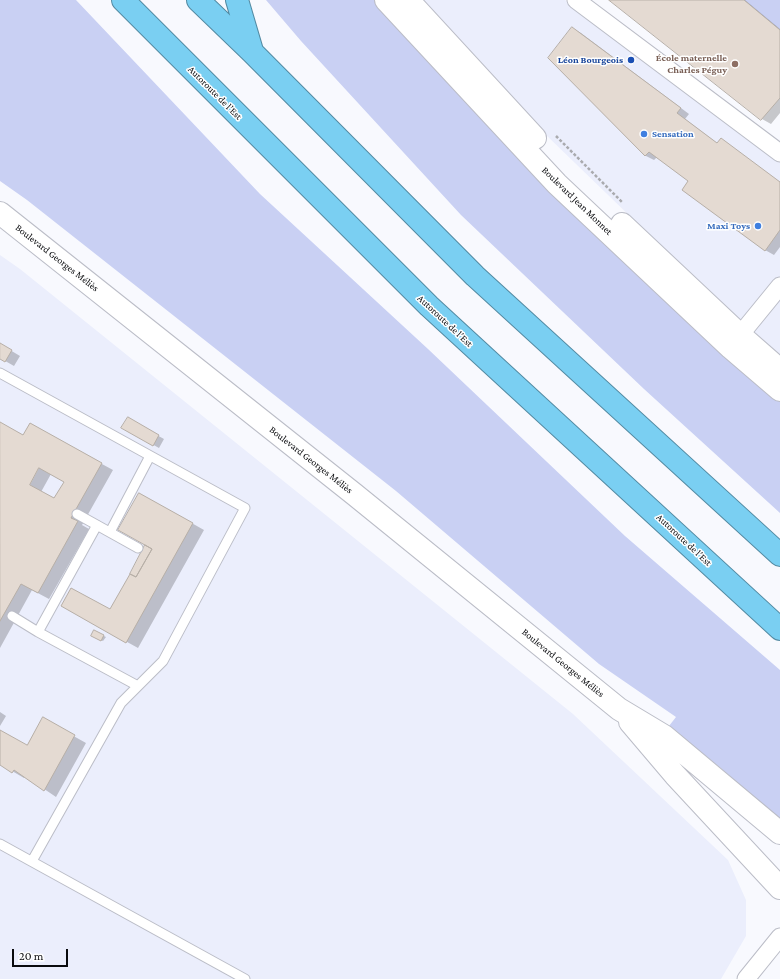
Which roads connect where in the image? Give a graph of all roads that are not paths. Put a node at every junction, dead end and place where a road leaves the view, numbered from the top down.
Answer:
1 (123, 0) edge
2 (198, 0) edge
3 (237, 0) edge
4 (386, 0) edge
5 (408, 0) edge
6 (579, 1) edge
7 (252, 52) junction
8 (780, 153) edge
9 (0, 213) edge
10 (780, 286) edge
11 (740, 335) junction
12 (780, 370) edge
13 (0, 373) edge
14 (780, 390) edge
15 (150, 456) junction
16 (77, 514) dead end
17 (97, 525) junction
18 (110, 532) junction
19 (138, 548) dead end
20 (780, 555) edge
21 (12, 616) dead end
22 (780, 629) edge
23 (38, 632) junction
24 (138, 686) junction
25 (619, 709) junction
26 (780, 833) edge
27 (0, 844) edge
28 (32, 861) junction
29 (780, 888) edge
30 (780, 937) edge
31 (245, 979) edge
32 (746, 979) edge

1 - 22 highway, Autoroute de l’Est
2 - 7 highway
3 - 7 highway
4 - 14 main road, Boulevard Jean Monnet
5 - 11 main road, Boulevard Jean Monnet
6 - 8 street
7 - 20 highway
9 - 25 main road, Boulevard Georges Méliès
10 - 11 street
11 - 12 main road, Boulevard Jean Monnet
13 - 15 lane
15 - 18 lane
15 - 24 lane
16 - 17 lane
17 - 18 lane
17 - 23 lane
18 - 19 lane
21 - 23 lane
23 - 24 lane
24 - 28 lane
25 - 26 main road, Boulevard Georges Méliès
25 - 29 main road, Boulevard Georges Méliès
27 - 28 lane
28 - 31 lane
30 - 32 street

